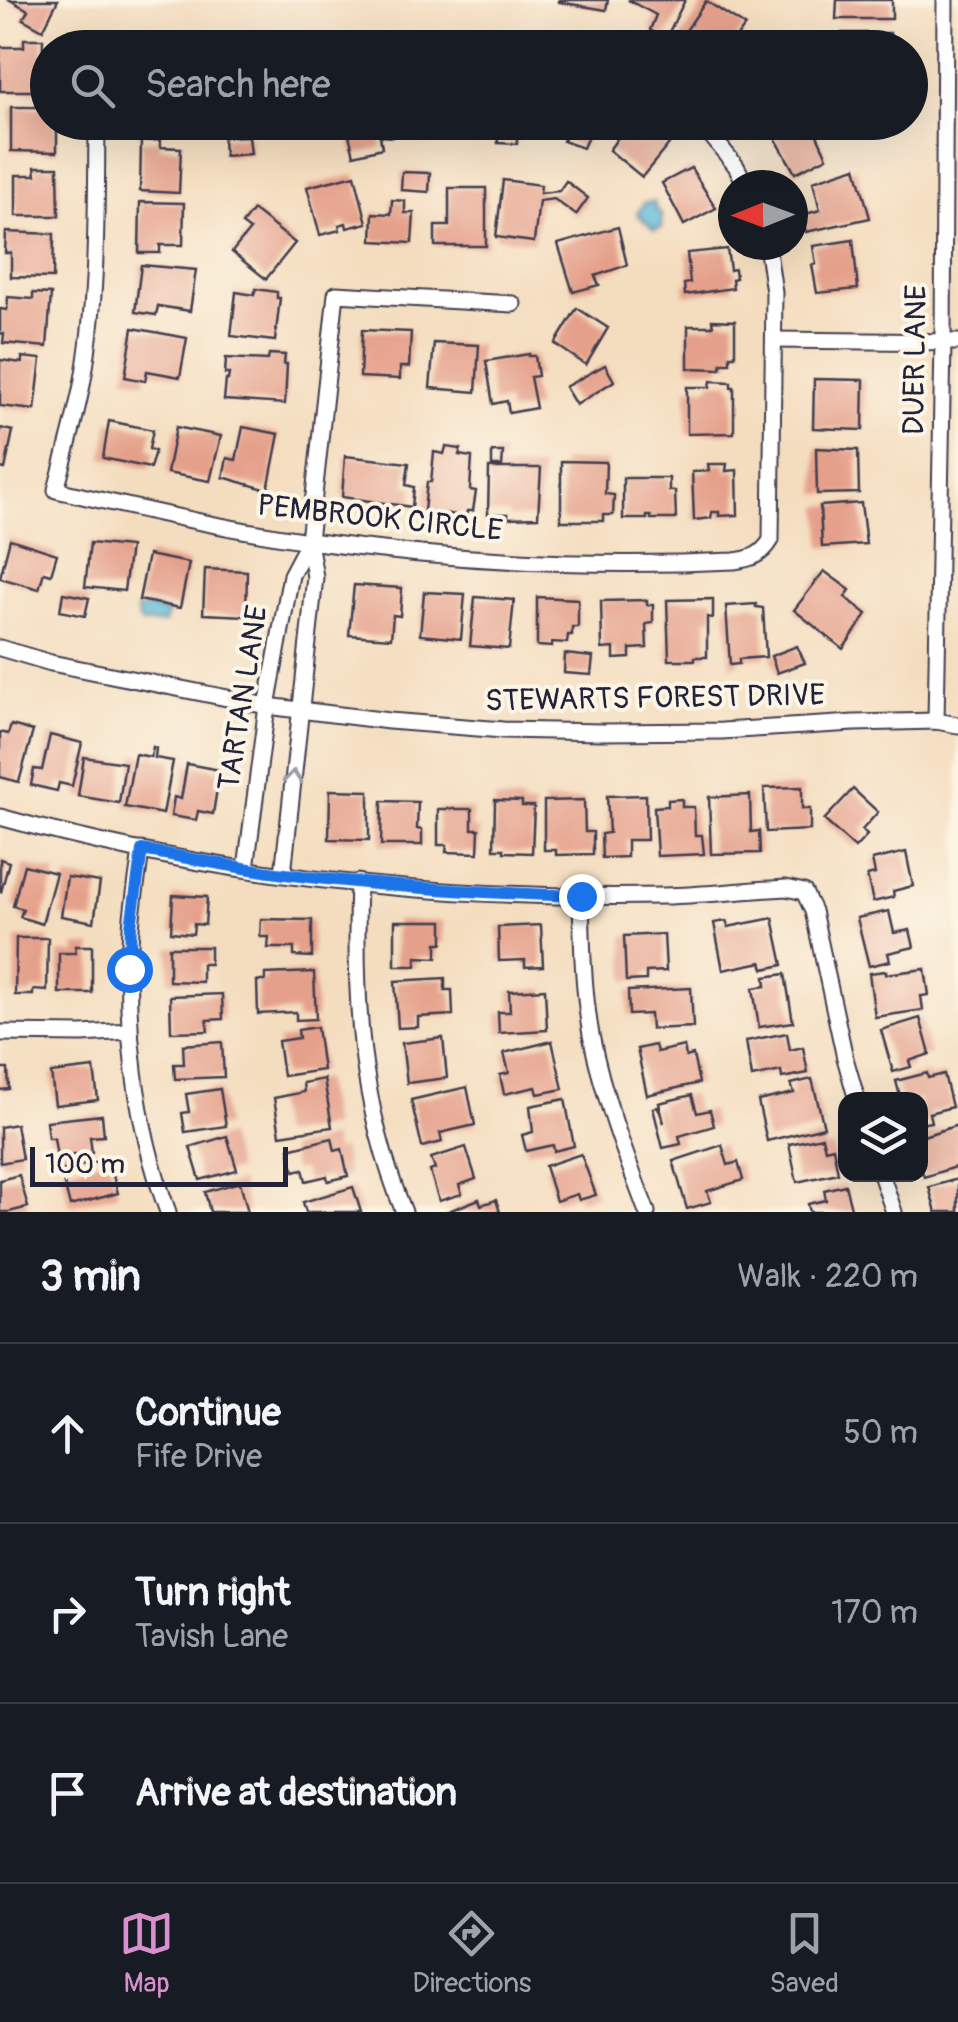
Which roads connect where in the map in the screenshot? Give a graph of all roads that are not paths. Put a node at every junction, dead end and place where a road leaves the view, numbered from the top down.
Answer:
1 (945, 0) edge
2 (98, 140) edge
3 (715, 140) edge
4 (738, 170) edge
5 (770, 260) edge
6 (513, 304) dead end
7 (774, 340) junction
8 (951, 342) edge
9 (310, 541) junction
10 (0, 648) edge
11 (267, 706) junction
12 (301, 711) junction
13 (936, 721) junction
14 (958, 724) edge
15 (0, 817) edge
16 (142, 850) junction
17 (246, 868) junction
18 (282, 874) junction
19 (358, 882) junction
20 (581, 896) junction
21 (0, 1032) edge
22 (130, 1032) junction
23 (855, 1092) edge
24 (884, 1182) edge
25 (168, 1212) edge
26 (404, 1212) edge
27 (647, 1212) edge
28 (894, 1212) edge

1 - 8 street, DUER LANE
2 - 9 street, PEMBROOK CIRCLE
3 - 4 street
5 - 7 street, PEMBROOK CIRCLE
6 - 9 street, TARTAN LANE
7 - 8 street
7 - 9 street, PEMBROOK CIRCLE
8 - 13 street, DUER LANE
9 - 11 street, TARTAN LANE
9 - 12 street, TARTAN LANE
10 - 11 street, STEWARTS FOREST DRIVE
11 - 12 street, STEWARTS FOREST DRIVE
11 - 17 street, TARTAN LANE
12 - 13 street, STEWARTS FOREST DRIVE
18 -> 12 street, TARTAN LANE
13 - 14 street, STEWARTS FOREST DRIVE
15 - 16 street
16 - 17 street
16 - 22 street
17 - 18 street
18 - 19 street
19 - 20 street
19 - 26 street
20 - 23 street
20 - 27 street
21 - 22 street
22 - 25 street
24 - 28 street

